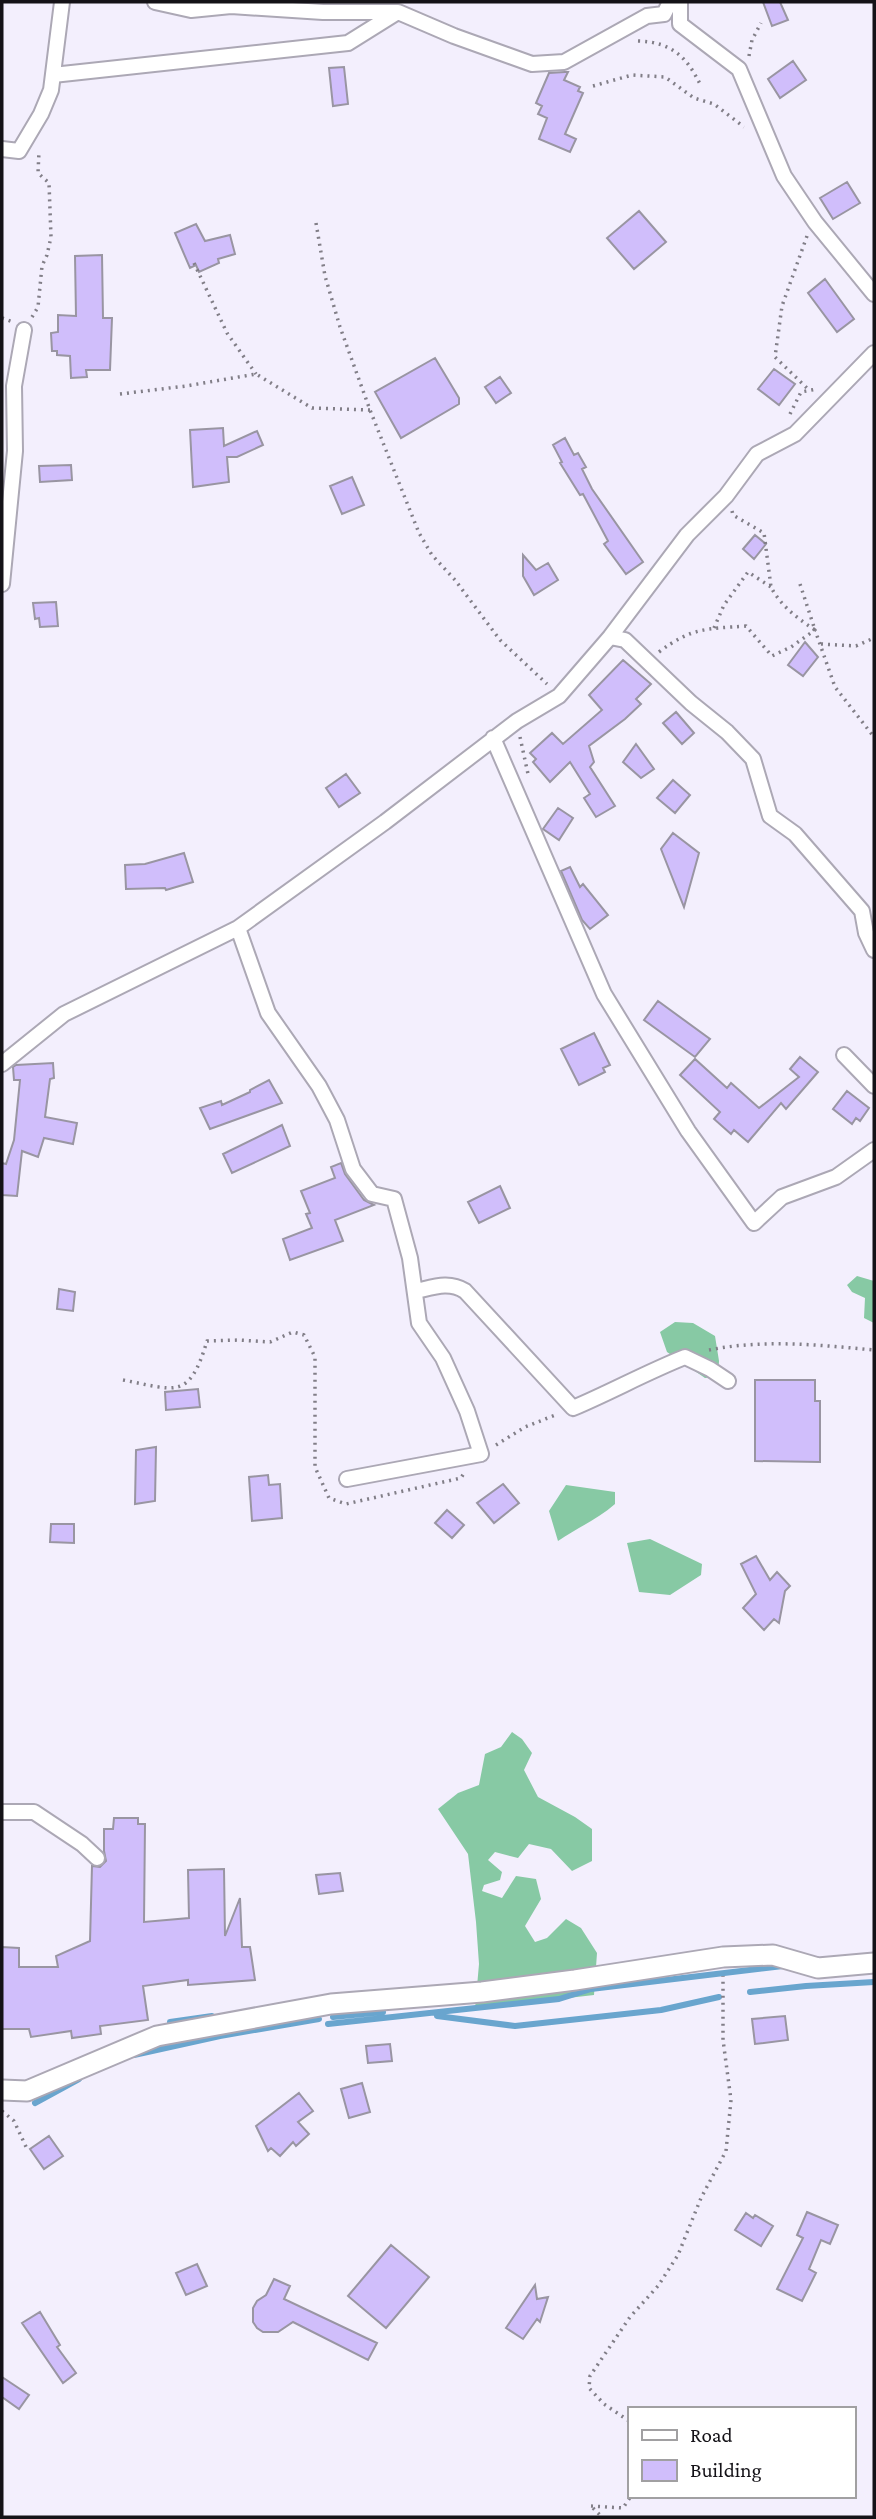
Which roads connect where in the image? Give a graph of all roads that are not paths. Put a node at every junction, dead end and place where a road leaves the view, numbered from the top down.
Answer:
1 (62, 2) edge
2 (155, 2) edge
3 (670, 2) edge
4 (680, 2) edge
5 (397, 12) junction
6 (53, 75) junction
7 (2, 149) edge
8 (874, 294) edge
9 (24, 330) road end
10 (874, 353) edge
11 (2, 584) edge
12 (610, 636) junction
13 (493, 738) junction
14 (238, 928) junction
15 (874, 950) edge
16 (844, 1055) dead end
17 (2, 1064) edge
18 (874, 1086) edge
19 (874, 1150) edge
20 (416, 1291) junction
21 (728, 1381) dead end
22 (347, 1479) dead end
23 (2, 1812) edge
24 (97, 1858) dead end
25 (874, 1963) edge
26 (2, 2090) edge

1 - 6 street
2 - 5 street
3 - 5 street
4 - 8 street
5 - 6 street
6 - 7 street
9 - 11 street
10 - 12 street
12 - 13 street
12 - 15 street
13 - 14 street
13 - 19 street
14 - 17 street
14 - 20 street
16 - 18 street
20 - 21 street
20 - 22 street
23 - 24 street
25 - 26 street

